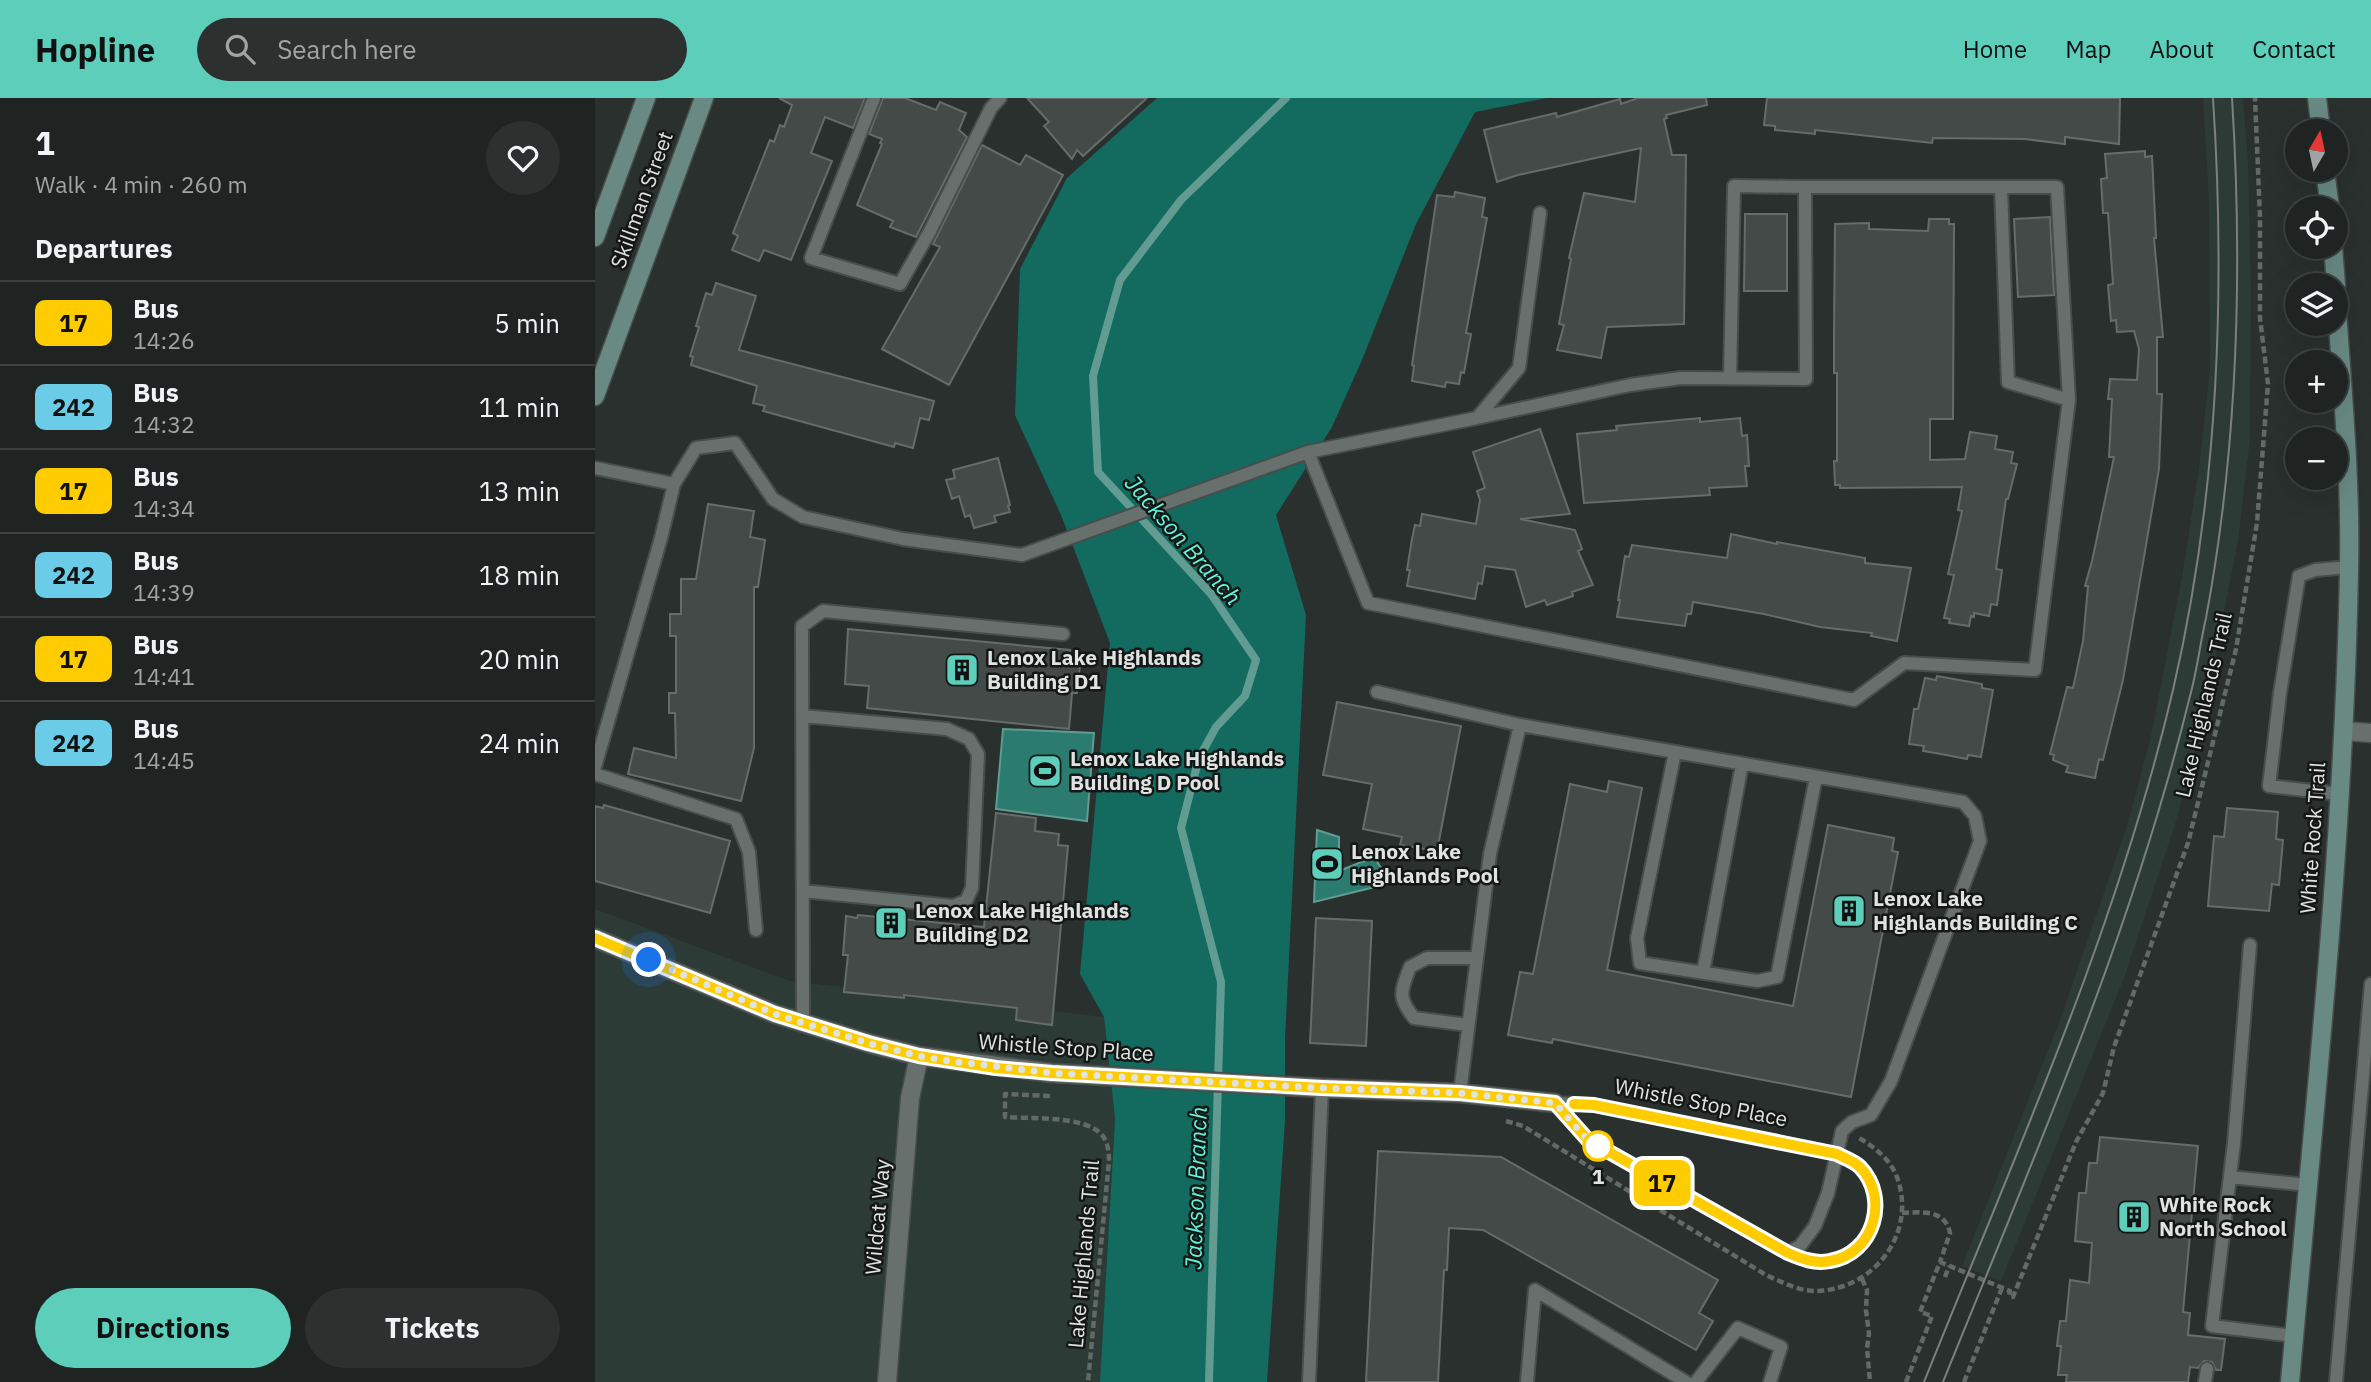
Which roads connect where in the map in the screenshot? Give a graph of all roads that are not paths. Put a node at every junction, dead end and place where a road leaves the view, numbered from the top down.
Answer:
1 (704, 98) edge
2 (874, 98) edge
3 (1000, 98) edge
4 (2317, 98) edge
5 (641, 99) edge
6 (2320, 119) edge
7 (1805, 187) junction
8 (2001, 187) junction
9 (1540, 213) dead end
10 (595, 237) edge
11 (2338, 336) edge
12 (1730, 377) junction
13 (595, 396) edge
14 (2069, 400) junction
15 (1476, 418) junction
16 (1308, 452) junction
17 (595, 468) edge
18 (674, 484) junction
19 (2349, 567) junction
20 (1063, 634) dead end
21 (1377, 692) dead end
22 (803, 716) junction
23 (1520, 725) junction
24 (2344, 731) junction
25 (2371, 733) edge
26 (1675, 752) junction
27 (1742, 764) junction
28 (595, 767) edge
29 (595, 774) edge
30 (1816, 777) junction
31 (2340, 794) junction
32 (803, 891) junction
33 (756, 930) dead end
34 (595, 938) edge
35 (2250, 945) dead end
36 (1477, 958) junction
37 (1703, 973) junction
38 (2371, 984) edge
39 (803, 1022) junction
40 (1468, 1025) junction
41 (919, 1056) junction
42 (1322, 1088) junction
43 (1460, 1093) junction
44 (1555, 1103) junction
45 (1837, 1154) junction
46 (2230, 1177) junction
47 (2308, 1185) junction
48 (1788, 1253) junction
49 (2294, 1336) junction
50 (887, 1382) edge
51 (1309, 1382) edge
52 (1527, 1382) edge
53 (1686, 1382) edge
54 (1696, 1382) edge
55 (1770, 1382) edge
56 (2290, 1382) edge
57 (2336, 1382) edge

1 - 13 street, Skillman Street
2 - 3 lane
4 - 6 street
5 - 10 street, Skillman Street
7 - 8 lane
7 - 12 lane
7 - 12 lane
8 - 14 lane
8 - 14 lane
9 - 15 lane
11 - 19 street, White Rock Trail
12 - 15 lane
14 - 16 lane
15 - 16 lane
16 - 18 lane
17 - 18 lane
18 - 28 lane
19 - 24 street, White Rock Trail
19 - 31 lane
20 - 22 lane
21 - 23 lane
22 - 32 lane
22 - 32 lane
23 - 26 lane
23 - 36 lane
24 - 25 street
24 - 31 street, White Rock Trail
26 - 27 lane
26 - 37 lane
27 - 30 lane
27 - 37 lane
29 - 33 lane
30 - 37 lane
30 - 45 lane
31 - 47 street, White Rock Trail
32 - 39 lane
34 - 39 street, Whistle Stop Place
35 - 46 lane
36 - 40 lane
36 - 40 lane
38 - 57 lane
39 - 41 street, Whistle Stop Place
40 - 43 lane
41 - 42 street, Whistle Stop Place
41 - 50 street, Wildcat Way
42 - 43 street, Whistle Stop Place
42 - 51 lane
43 - 44 street, Whistle Stop Place
44 - 45 lane, Whistle Stop Place
44 - 48 lane, Whistle Stop Place
45 - 48 lane
45 - 48 lane, Whistle Stop Place
46 - 47 lane
46 - 49 lane
47 - 49 street, White Rock Trail
49 - 56 street, White Rock Trail
52 - 53 lane
54 - 55 lane

